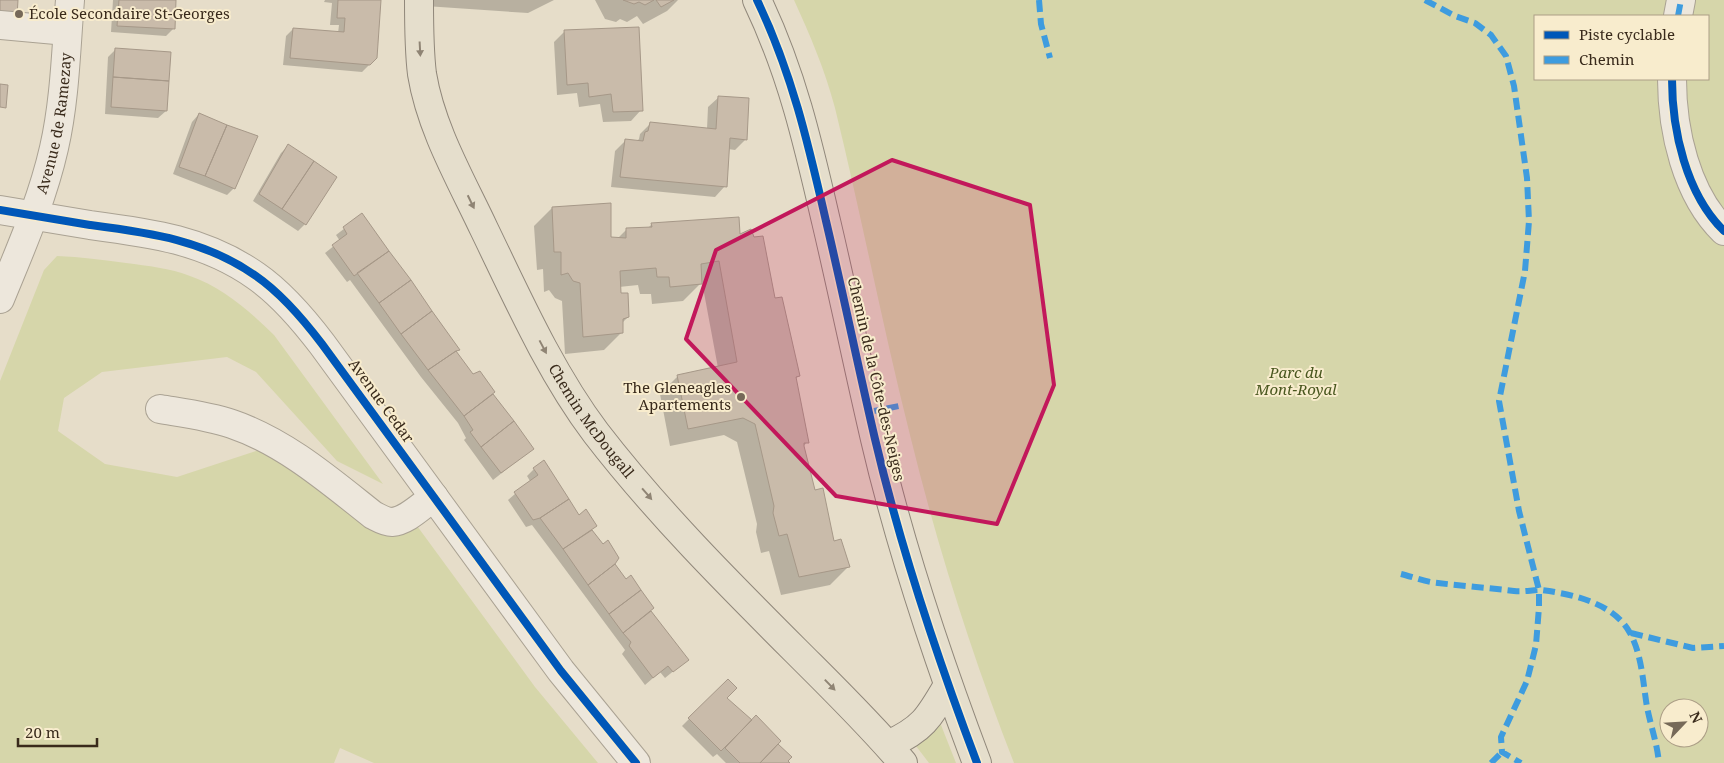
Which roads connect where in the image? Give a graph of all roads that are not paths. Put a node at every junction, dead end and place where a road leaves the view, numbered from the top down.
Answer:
1 (70, 0) edge
2 (419, 0) edge
3 (757, 0) edge
4 (1681, 0) edge
5 (1678, 15) edge
6 (0, 25) edge
7 (67, 30) junction
8 (1672, 80) edge
9 (0, 210) edge
10 (34, 216) junction
11 (1724, 231) edge
12 (0, 300) edge
13 (160, 408) dead end
14 (434, 497) junction
15 (948, 685) junction
16 (895, 754) edge
17 (636, 763) edge
18 (977, 763) edge

1 - 7 street, Avenue de Ramezay
2 -> 16 main road, Chemin McDougall
3 - 15 main road, Chemin de la Côte-des-Neiges
4 - 5 street
6 - 7 street
7 - 10 street, Avenue de Ramezay
8 - 11 street
9 - 10 street, Avenue Cedar
10 - 12 street, Avenue de Ramezay
10 - 14 street, Avenue Cedar
13 - 14 street
14 - 17 street, Avenue Cedar
15 - 16 main road
15 - 18 main road, Chemin de la Côte-des-Neiges

